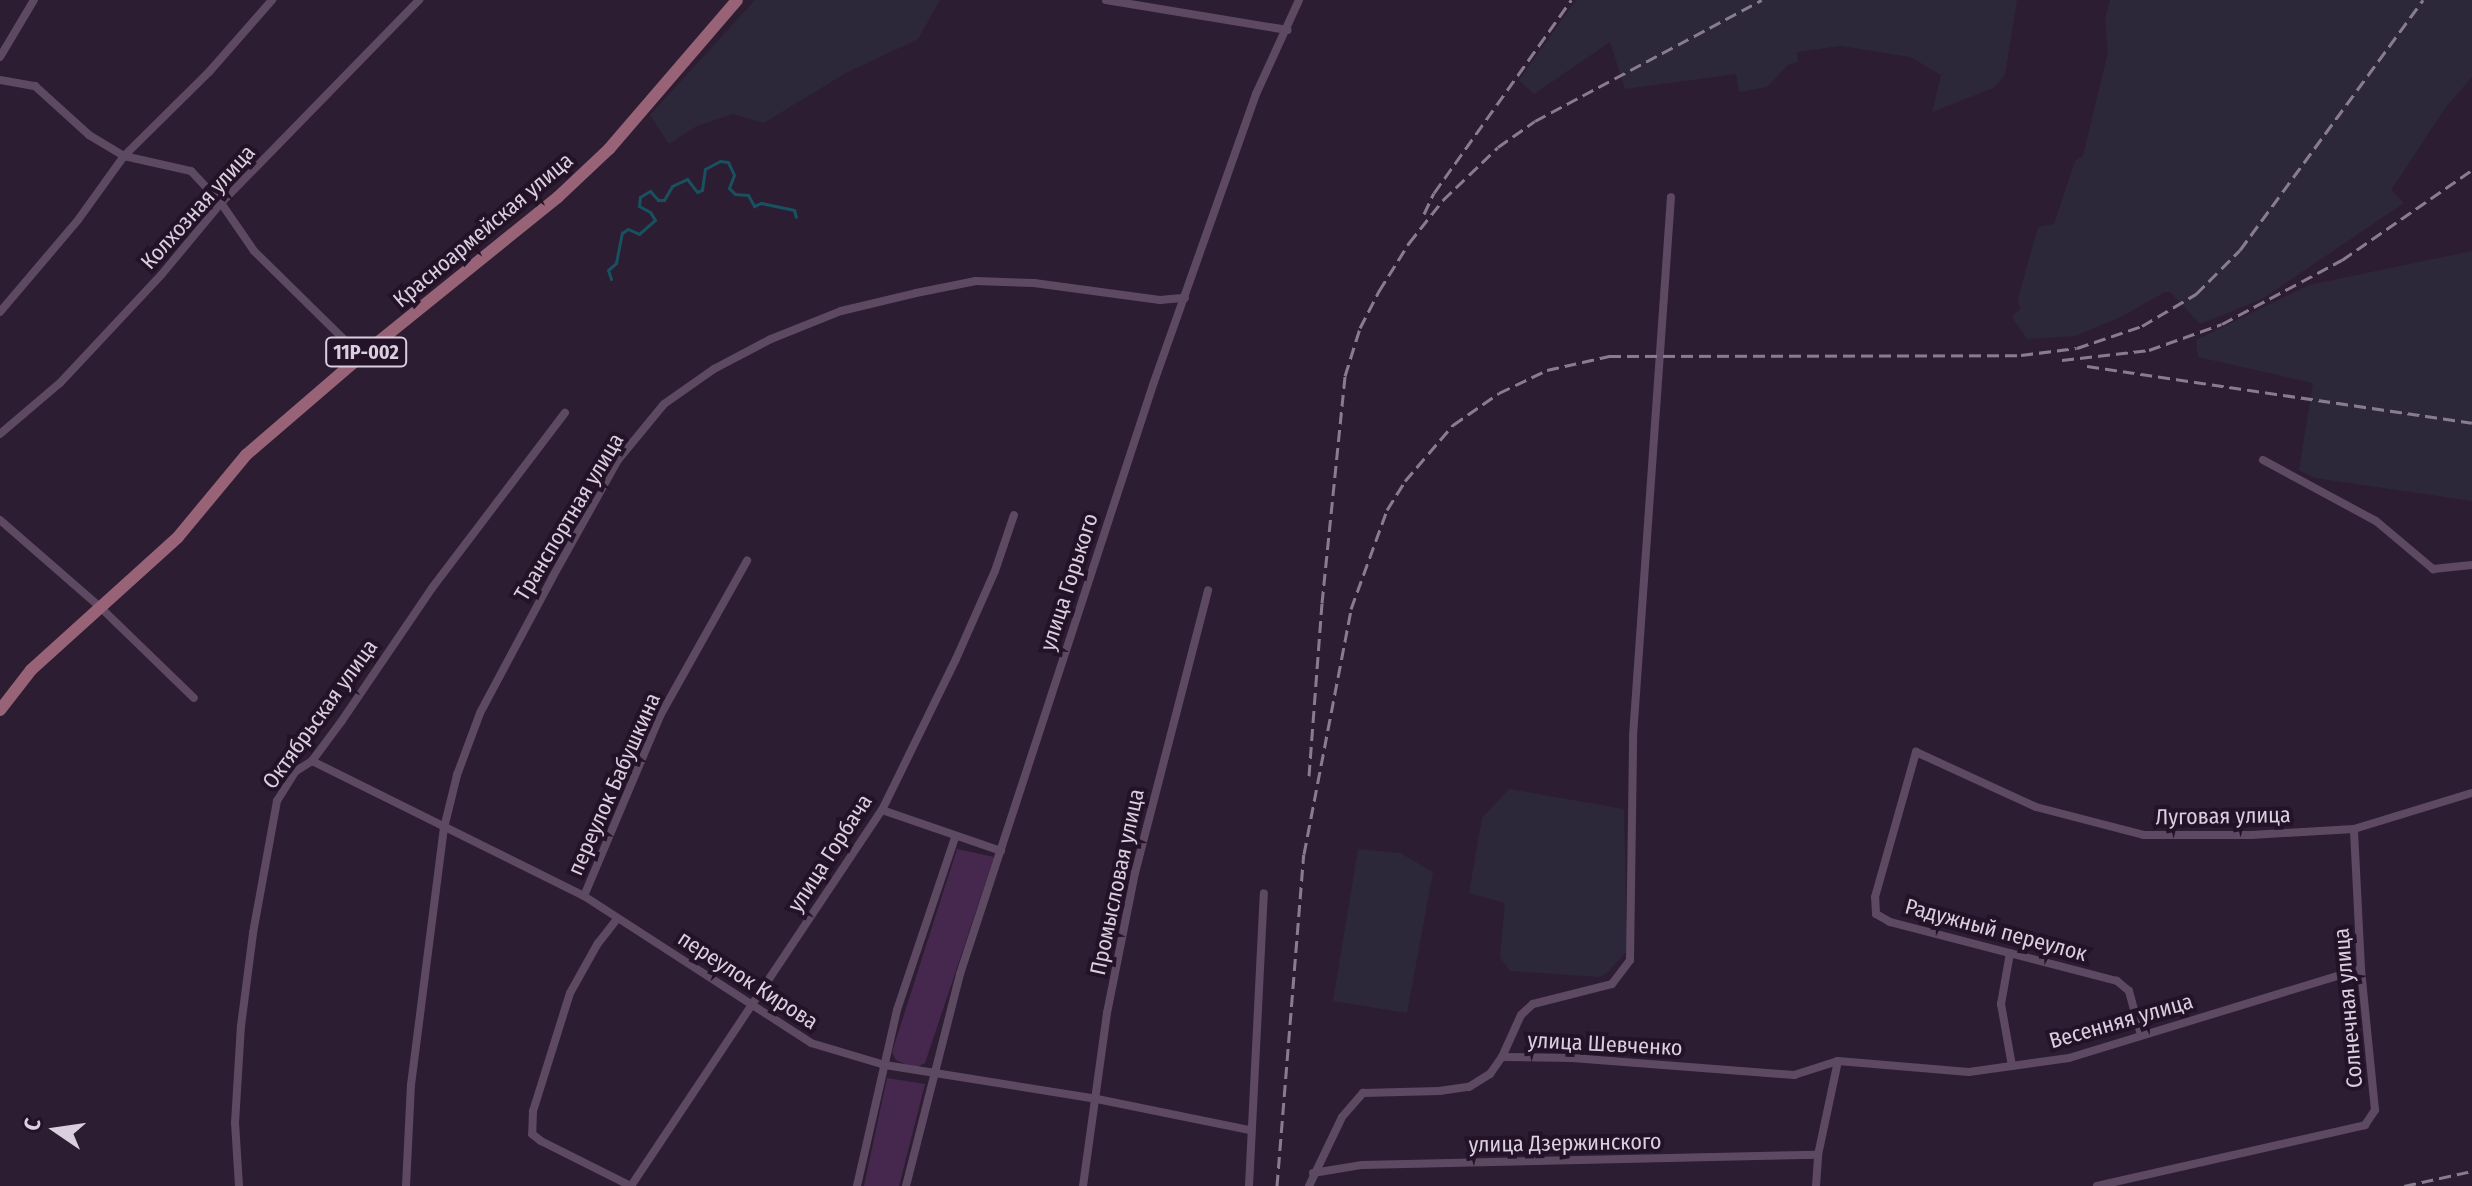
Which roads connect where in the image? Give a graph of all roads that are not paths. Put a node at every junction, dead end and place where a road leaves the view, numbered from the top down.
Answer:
1 (34, 0) edge
2 (272, 0) edge
3 (419, 0) edge
4 (737, 0) edge
5 (1106, 0) edge
6 (1299, 0) edge
7 (1288, 30) junction
8 (0, 57) edge
9 (0, 80) edge
10 (124, 156) junction
11 (1671, 197) dead end
12 (221, 203) junction
13 (1185, 298) junction
14 (0, 312) edge
15 (361, 356) junction
16 (565, 413) dead end
17 (0, 434) edge
18 (2263, 460) dead end
19 (1014, 515) dead end
20 (0, 520) edge
21 (747, 561) dead end
22 (2472, 565) edge
23 (1208, 590) dead end
24 (99, 606) junction
25 (194, 698) dead end
26 (0, 710) edge
27 (1916, 752) joint
28 (312, 761) junction
29 (2472, 793) edge
30 (882, 810) junction
31 (444, 828) junction
32 (2354, 829) junction
33 (955, 838) junction
34 (1001, 851) junction
35 (1264, 893) dead end
36 (584, 896) junction
37 (617, 919) junction
38 (2010, 953) junction
39 (2361, 969) junction
40 (753, 1005) junction
41 (2141, 1035) junction
42 (1502, 1057) junction
43 (1838, 1061) junction
44 (885, 1065) junction
45 (2012, 1066) junction
46 (934, 1073) junction
47 (1097, 1099) junction
48 (1250, 1130) junction
49 (1818, 1155) junction
50 (1313, 1173) junction
51 (239, 1186) edge
52 (406, 1186) edge
53 (631, 1186) edge
54 (857, 1186) edge
55 (906, 1186) edge
56 (1083, 1186) edge
57 (1249, 1186) edge
58 (1309, 1186) edge
59 (1816, 1186) edge
60 (2097, 1186) edge

1 - 8 street
2 - 10 street
3 - 12 street, Колхозная улица
4 - 15 main road, Красноармейская улица / 11Р-002
5 - 7 street
6 - 7 street, улица Горького
7 - 13 street, улица Горького
9 - 10 street
10 - 12 street
10 - 14 street
11 - 42 street
12 - 15 street
12 - 17 street, Колхозная улица
13 - 31 street, Транспортная улица
13 - 34 street, улица Горького
15 - 24 main road, Красноармейская улица / 11Р-002
16 - 28 street, Октябрьская улица
18 - 22 street
19 - 30 street, улица Горбача
20 - 24 street
21 - 36 street, переулок Бабушкина
23 - 47 street, Промысловая улица
24 - 25 street
24 - 26 main road, Красноармейская улица / 11Р-002
27 - 32 street, Луговая улица
27 - 38 street, Радужный переулок
28 - 31 street, переулок Кирова
28 - 51 street, Октябрьская улица
29 - 32 street
30 - 33 street
30 - 40 street, улица Горбача
31 - 36 street, переулок Кирова
31 - 52 street, Транспортная улица
32 - 39 street, Солнечная улица
33 - 34 street
33 - 44 street
34 - 46 street, улица Горького
35 - 48 street
36 - 37 street, переулок Кирова
37 - 40 street, переулок Кирова
37 - 53 street
38 - 41 street, Радужный переулок
38 - 45 street
39 - 41 street, Весенняя улица
39 - 60 street, Солнечная улица
40 - 44 street, переулок Кирова
40 - 53 street, улица Горбача
41 - 45 street, Весенняя улица
42 - 43 street, улица Шевченко
42 - 50 street, улица Шевченко
43 - 45 street, Весенняя улица
43 - 49 street
44 - 46 street, переулок Кирова
44 - 54 street
46 - 47 street, переулок Кирова
46 - 55 street, улица Горького
47 - 48 street, переулок Кирова
47 - 56 street, Промысловая улица
48 - 57 street
49 - 50 street, улица Дзержинского
49 - 59 street
50 - 58 street

